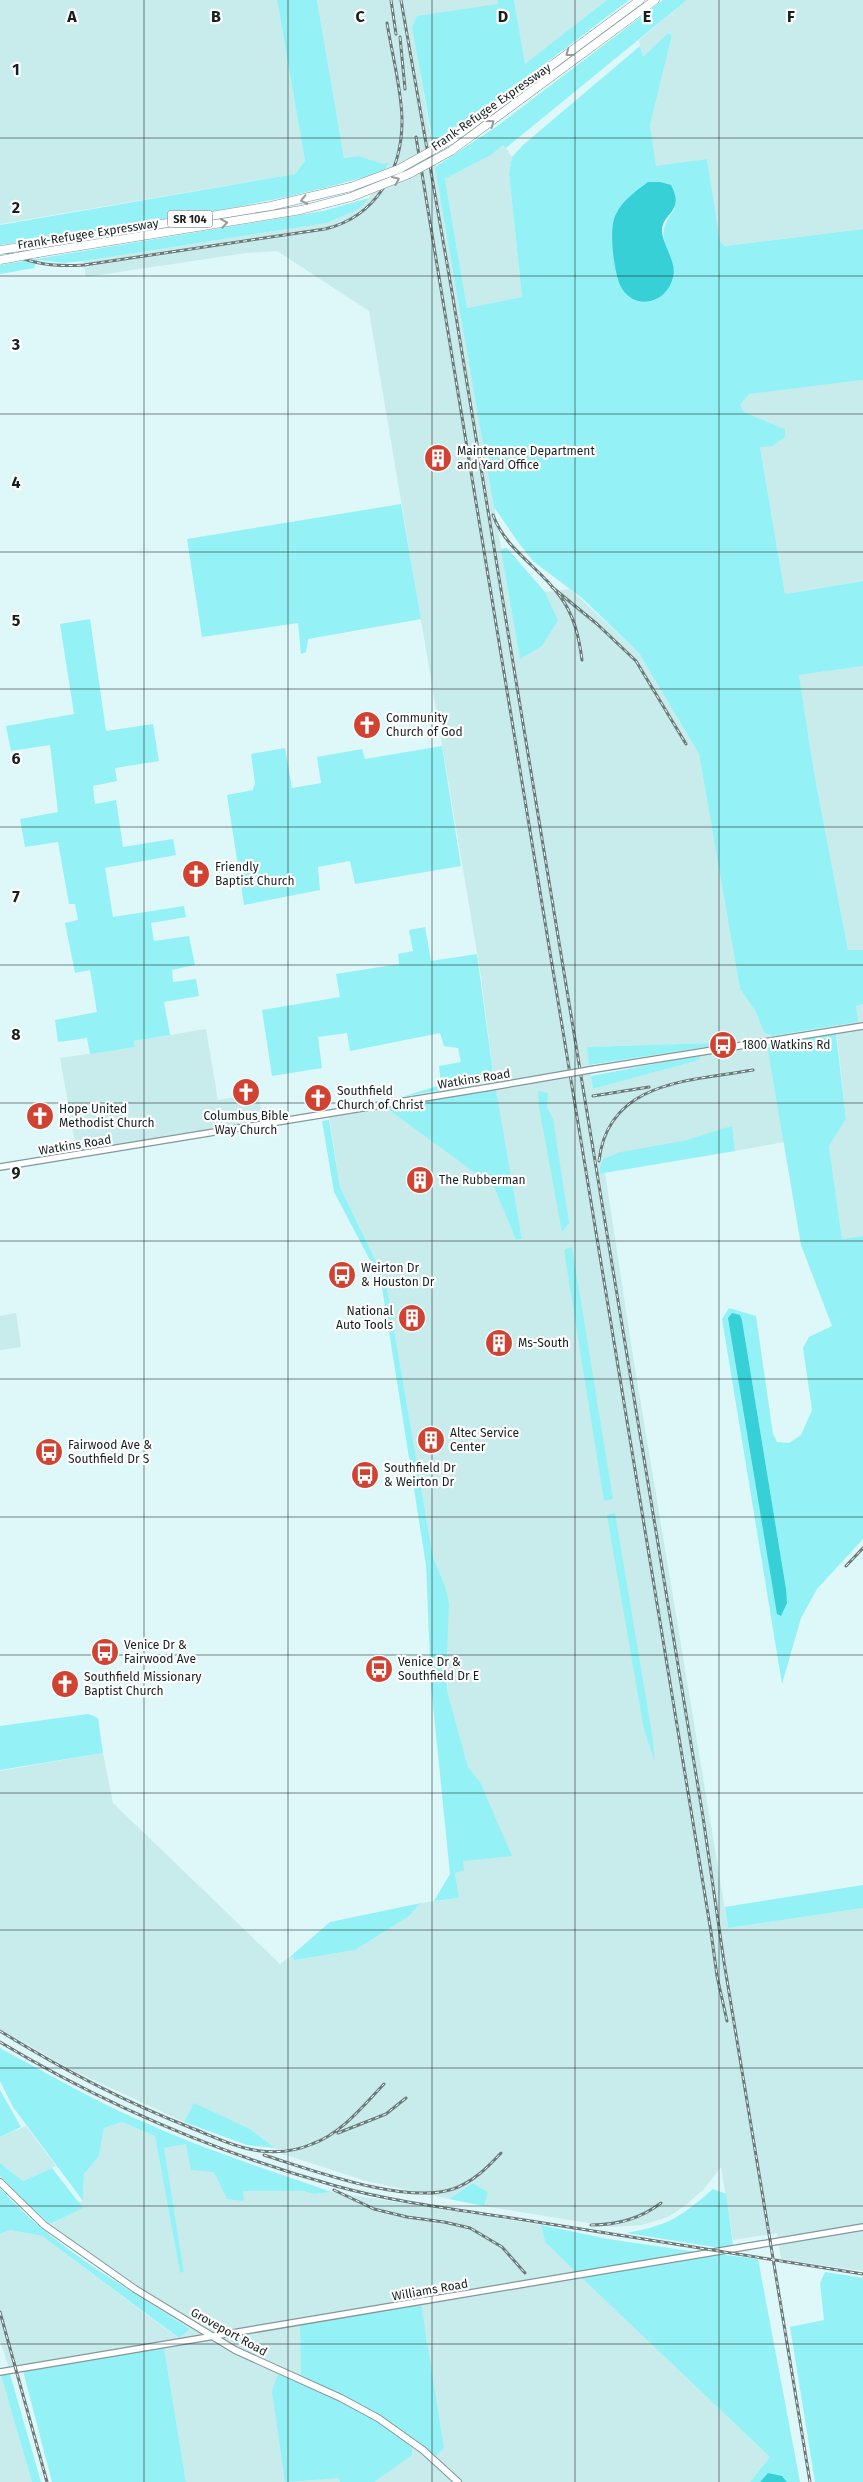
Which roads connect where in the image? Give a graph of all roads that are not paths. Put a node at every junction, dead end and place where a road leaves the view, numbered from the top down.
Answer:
1 (640, 0) edge
2 (655, 0) edge
3 (0, 250) edge
4 (0, 260) edge
5 (863, 1026) edge
6 (0, 1167) edge
7 (0, 2182) edge
8 (863, 2227) edge
9 (212, 2338) junction
10 (0, 2372) edge
11 (458, 2482) edge

1 -> 3 highway, Frank-Refugee Expressway / SR 104, bridge
4 -> 2 highway, Frank-Refugee Expressway / SR 104, bridge
5 - 6 street, Watkins Road, bridge
7 - 9 main road, Groveport Road
8 - 9 street, Williams Road
9 - 10 street, Williams Road
9 - 11 main road, Groveport Road

